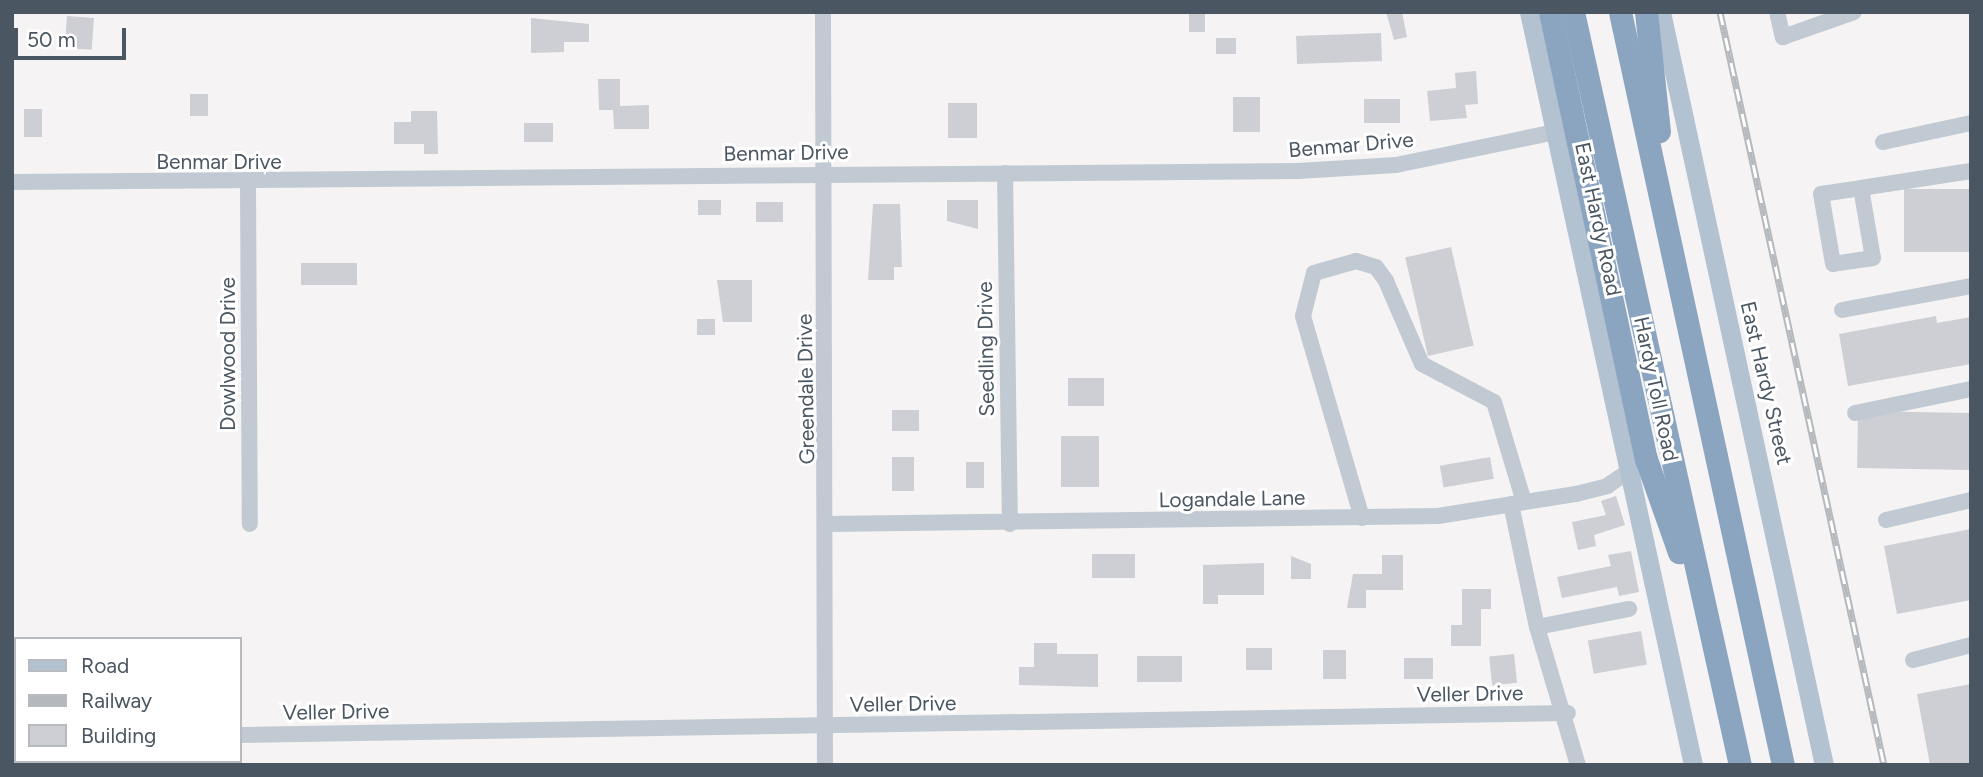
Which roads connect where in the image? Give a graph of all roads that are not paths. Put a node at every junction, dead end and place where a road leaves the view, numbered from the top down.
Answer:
1 (823, 12) edge
2 (1529, 12) edge
3 (1550, 12) edge
4 (1573, 12) edge
5 (1620, 12) edge
6 (1646, 12) edge
7 (1661, 12) edge
8 (1777, 12) edge
9 (1854, 12) edge
10 (1971, 123) edge
11 (1556, 132) junction
12 (1883, 142) dead end
13 (1971, 171) edge
14 (825, 172) junction
15 (1005, 173) junction
16 (12, 181) edge
17 (248, 184) junction
18 (1861, 188) junction
19 (1668, 232) junction
20 (1971, 286) edge
21 (1842, 310) dead end
22 (1971, 389) edge
23 (1855, 413) dead end
24 (1629, 471) junction
25 (1971, 500) edge
26 (1517, 503) junction
27 (1362, 517) junction
28 (1886, 520) dead end
29 (250, 523) dead end
30 (829, 524) junction
31 (1010, 524) junction
32 (1629, 609) dead end
33 (1537, 627) junction
34 (1971, 645) edge
35 (1712, 647) junction
36 (1913, 660) dead end
37 (1568, 713) junction
38 (825, 726) junction
39 (242, 735) edge
40 (825, 765) edge
41 (1578, 765) edge
42 (1693, 765) edge
43 (1740, 765) edge
44 (1783, 765) edge
45 (1824, 765) edge

1 - 14 street, Greendale Drive
2 - 11 main road, East Hardy Road
3 - 35 highway
4 - 35 highway, Hardy Toll Road
5 - 19 highway
6 - 19 highway
7 - 45 main road, East Hardy Street
8 - 9 street
10 - 12 street
11 - 15 street, Benmar Drive
11 - 24 main road, East Hardy Road
13 - 18 street
14 - 15 street, Benmar Drive
14 - 17 street, Benmar Drive
14 - 30 street, Greendale Drive
15 - 31 street, Seedling Drive
16 - 17 street, Benmar Drive
17 - 29 street, Dowlwood Drive
18 - 18 street
19 - 44 highway
20 - 21 street
22 - 23 street
24 - 26 street, Logandale Lane
24 - 42 main road, East Hardy Road
25 - 28 street
26 - 27 street, Logandale Lane
26 - 27 street
26 - 33 street
27 - 31 street, Logandale Lane
30 - 31 street, Logandale Lane
30 - 38 street, Greendale Drive
32 - 33 street
33 - 37 street
34 - 36 street
35 - 43 highway, Hardy Toll Road
37 - 38 street, Veller Drive
37 - 41 street
38 - 39 street, Veller Drive
38 - 40 street, Greendale Drive

